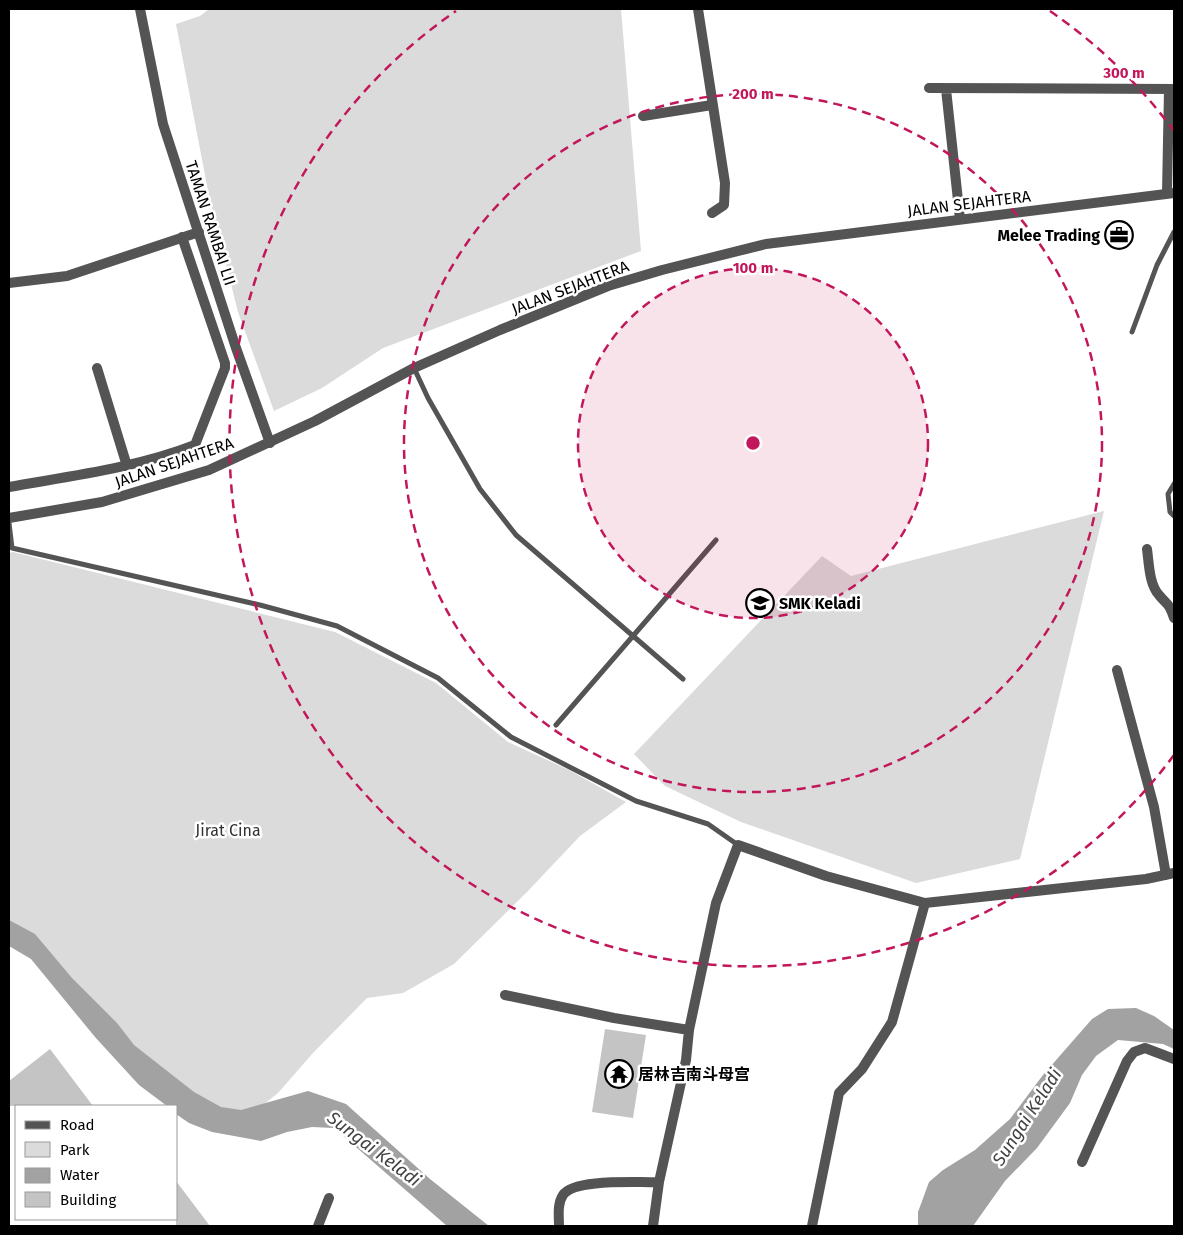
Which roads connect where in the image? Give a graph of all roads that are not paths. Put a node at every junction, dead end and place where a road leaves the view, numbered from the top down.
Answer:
1 (140, 9) edge
2 (698, 9) edge
3 (929, 88) dead end
4 (946, 89) junction
5 (1172, 89) edge
6 (712, 105) junction
7 (643, 116) dead end
8 (1171, 193) edge
9 (712, 213) dead end
10 (960, 219) junction
11 (199, 232) junction
12 (1174, 232) edge
13 (182, 237) junction
14 (9, 283) edge
15 (1132, 332) dead end
16 (97, 368) dead end
17 (414, 368) junction
18 (270, 443) junction
19 (126, 466) junction
20 (1174, 484) edge
21 (9, 487) edge
22 (1174, 516) edge
23 (9, 518) edge
24 (9, 523) edge
25 (716, 540) dead end
26 (1147, 549) dead end
27 (1174, 618) edge
28 (633, 636) junction
29 (1117, 670) dead end
30 (683, 680) dead end
31 (556, 725) dead end
32 (738, 845) junction
33 (1170, 874) edge
34 (925, 902) junction
35 (505, 995) dead end
36 (689, 1030) junction
37 (1174, 1059) edge
38 (1082, 1162) dead end
39 (659, 1182) junction
40 (329, 1198) dead end
41 (318, 1226) edge
42 (559, 1226) edge
43 (653, 1226) edge
44 (812, 1226) edge

1 - 11 street, TAMAN RAMBAI LII
2 - 6 street
3 - 4 street
4 - 5 street
4 - 10 street
5 - 8 street
6 - 7 street
6 - 9 street
8 - 10 street, JALAN SEJAHTERA
10 - 17 street, JALAN SEJAHTERA
11 - 13 street
11 - 18 street, TAMAN RAMBAI LII
12 - 15 lane
13 - 14 street
13 - 19 street
16 - 19 street
17 - 18 street, JALAN SEJAHTERA
17 - 28 lane
18 - 23 street, JALAN SEJAHTERA
19 - 21 street
20 - 22 lane
24 - 32 lane
25 - 28 lane
26 - 27 street
28 - 30 lane
28 - 31 lane
29 - 33 street
32 - 34 street
32 - 36 street
33 - 34 street
34 - 44 street
35 - 36 street
36 - 39 street
37 - 38 street
39 - 42 street
39 - 43 street
40 - 41 street

